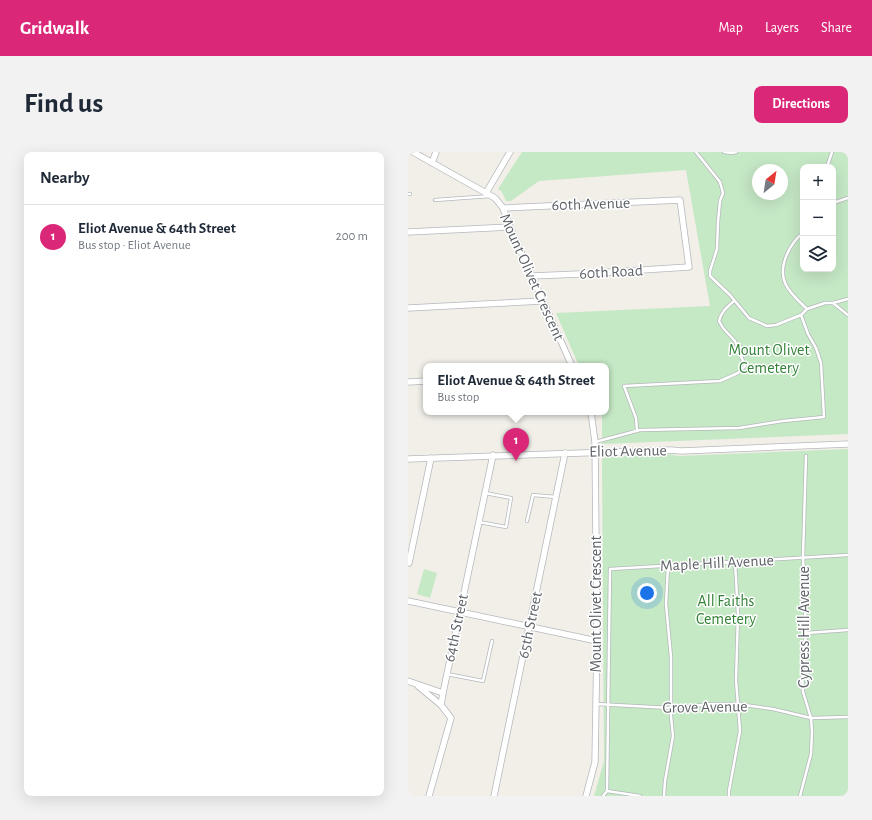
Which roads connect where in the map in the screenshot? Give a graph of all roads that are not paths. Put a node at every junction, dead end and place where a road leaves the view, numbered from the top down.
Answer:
1 (413, 152) edge
2 (436, 152) edge
3 (510, 152) edge
4 (696, 152) edge
5 (724, 152) edge
6 (736, 152) edge
7 (832, 152) edge
8 (432, 162) junction
9 (828, 164) edge
10 (488, 195) junction
11 (848, 198) edge
12 (435, 200) dead end
13 (836, 202) edge
14 (502, 208) junction
15 (510, 227) junction
16 (408, 232) edge
17 (800, 236) edge
18 (689, 267) joint
19 (532, 276) junction
20 (848, 299) edge
21 (542, 301) junction
22 (734, 301) junction
23 (833, 303) junction
24 (408, 308) edge
25 (807, 309) junction
26 (801, 315) junction
27 (848, 315) edge
28 (571, 363) edge
29 (423, 381) edge
30 (408, 382) edge
31 (591, 415) edge
32 (637, 431) junction
33 (595, 442) junction
34 (848, 444) edge
35 (595, 452) junction
36 (565, 453) junction
37 (493, 456) junction
38 (806, 456) dead end
39 (431, 458) junction
40 (408, 460) edge
41 (485, 493) junction
42 (556, 497) junction
43 (528, 521) dead end
44 (479, 522) junction
45 (848, 555) edge
46 (803, 558) junction
47 (734, 562) junction
48 (409, 563) edge
49 (668, 566) junction
50 (408, 601) edge
51 (460, 612) junction
52 (529, 627) junction
53 (848, 630) edge
54 (806, 633) junction
55 (492, 641) dead end
56 (597, 641) junction
57 (447, 674) junction
58 (408, 681) edge
59 (415, 683) junction
60 (443, 693) junction
61 (596, 704) junction
62 (738, 704) junction
63 (441, 705) junction
64 (608, 705) junction
65 (671, 708) junction
66 (848, 717) edge
67 (811, 718) junction
68 (607, 791) junction
69 (429, 796) edge
70 (494, 796) edge
71 (586, 796) edge
72 (603, 796) edge
73 (640, 796) edge
74 (664, 796) edge
75 (729, 796) edge
76 (800, 796) edge

1 - 8 street, Mount Olivet Crescent
2 - 8 street
3 - 10 street
4 - 22 lane
5 - 6 lane
7 - 9 lane
8 - 10 street, Mount Olivet Crescent
10 - 12 lane
10 - 14 street, Mount Olivet Crescent
11 - 13 lane
14 - 15 street, Mount Olivet Crescent
14 - 18 street, 60th Avenue
15 - 16 street
15 - 19 street, Mount Olivet Crescent
17 - 25 lane
18 - 19 street, 60th Road
19 - 21 street, Mount Olivet Crescent
20 - 23 lane
21 - 24 street
21 - 28 street, Mount Olivet Crescent
22 - 26 lane
22 - 32 lane
23 - 25 lane
23 - 27 lane
25 - 26 lane
26 - 32 lane
29 - 30 street
31 - 33 street, Mount Olivet Crescent
32 - 33 lane
33 - 35 street, Mount Olivet Crescent
34 - 35 street, Eliot Avenue
35 - 36 street, Eliot Avenue
35 - 56 street, Mount Olivet Crescent
36 - 37 street, Eliot Avenue
36 - 42 street, 65th Street
37 - 39 street, Eliot Avenue
37 - 41 street, 64th Street
38 - 46 lane, Cypress Hill Avenue
39 - 40 street, Eliot Avenue
39 - 48 street
41 - 44 street, 64th Street
41 - 44 lane
42 - 43 lane
42 - 52 street, 65th Street
44 - 51 street, 64th Street
45 - 46 lane, Maple Hill Avenue
46 - 47 lane, Maple Hill Avenue
46 - 54 lane, Cypress Hill Avenue
47 - 49 lane, Maple Hill Avenue
47 - 62 lane
49 - 64 lane, Maple Hill Avenue
49 - 65 lane
50 - 51 street
51 - 52 street
51 - 57 street, 64th Street
52 - 56 street
52 - 70 street, 65th Street
53 - 54 lane
54 - 67 lane, Cypress Hill Avenue
55 - 57 lane
56 - 61 street, Mount Olivet Crescent
57 - 60 street, 64th Street
58 - 59 street
59 - 60 street
59 - 63 street
60 - 63 street, 64th Street
61 - 64 lane, Grove Avenue
61 - 71 street, Mount Olivet Crescent
62 - 65 lane, Grove Avenue
62 - 67 lane, Grove Avenue
62 - 75 lane
63 - 69 street
64 - 65 lane, Grove Avenue
64 - 68 lane
65 - 74 lane
66 - 67 lane, Grove Avenue
67 - 76 lane, Cypress Hill Avenue
68 - 72 lane
68 - 73 lane

